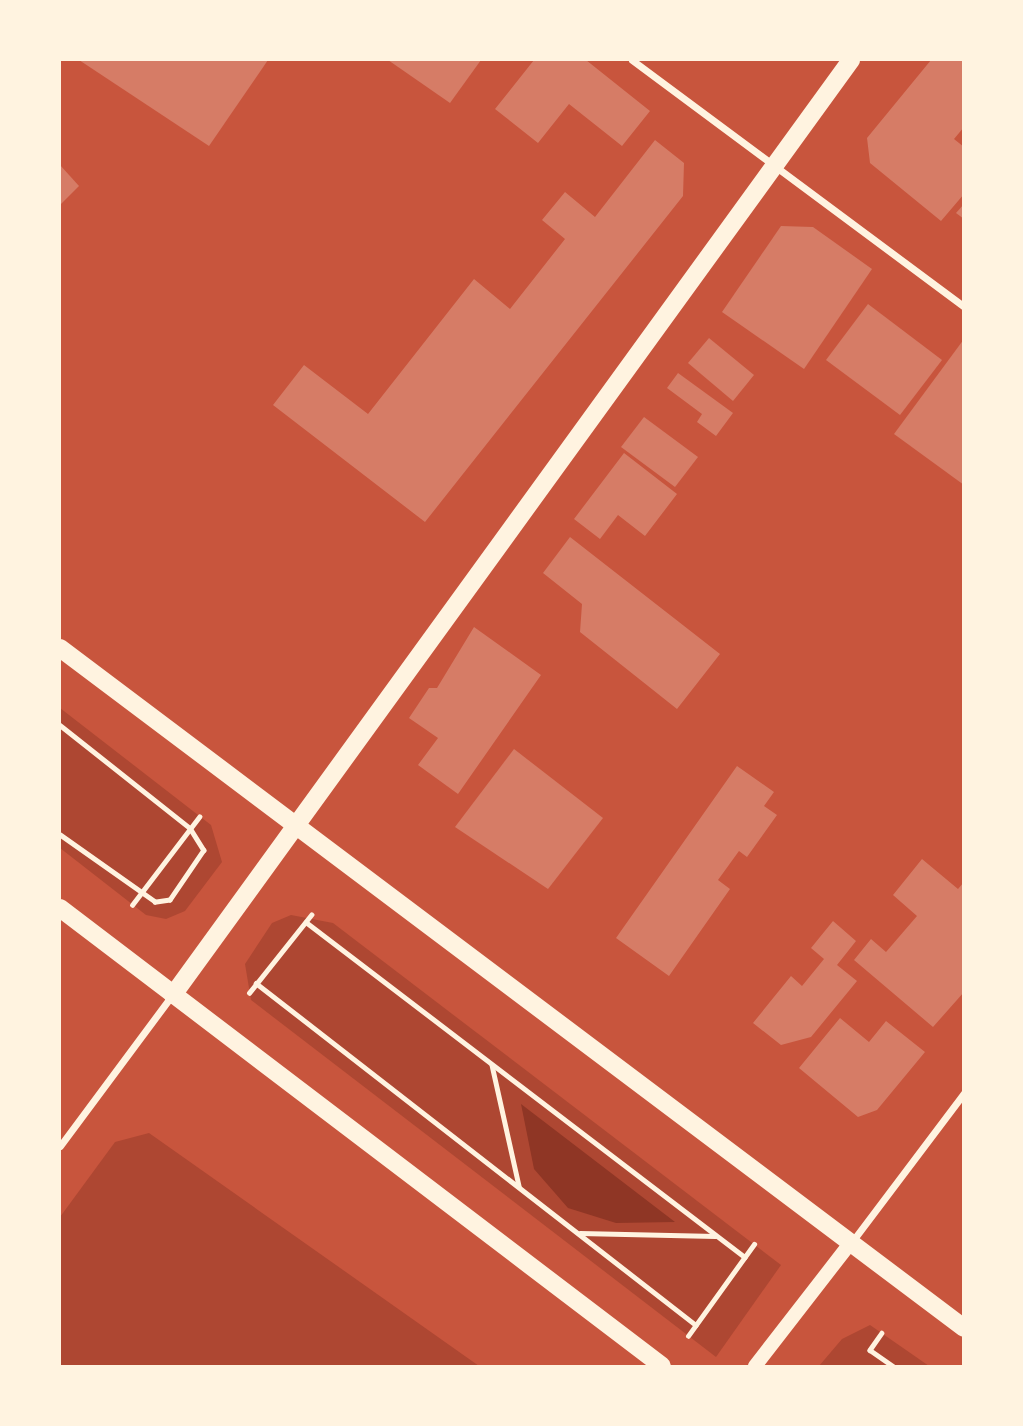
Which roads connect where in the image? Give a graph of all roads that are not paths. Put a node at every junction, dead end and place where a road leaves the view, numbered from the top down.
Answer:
1 (632, 60) edge
2 (851, 60) edge
3 (773, 165) junction
4 (964, 307) edge
5 (60, 648) edge
6 (293, 824) junction
7 (60, 908) edge
8 (173, 995) junction
9 (964, 1093) edge
10 (60, 1146) edge
11 (848, 1246) junction
12 (964, 1328) edge
13 (662, 1367) edge
14 (755, 1367) edge

1 - 3 street
2 - 3 main road
3 - 4 street
3 - 6 main road
5 - 6 main road
6 - 8 main road
6 - 11 main road
7 - 8 main road
8 - 10 street
8 - 13 main road
9 - 11 street
11 - 12 main road
11 - 14 main road

